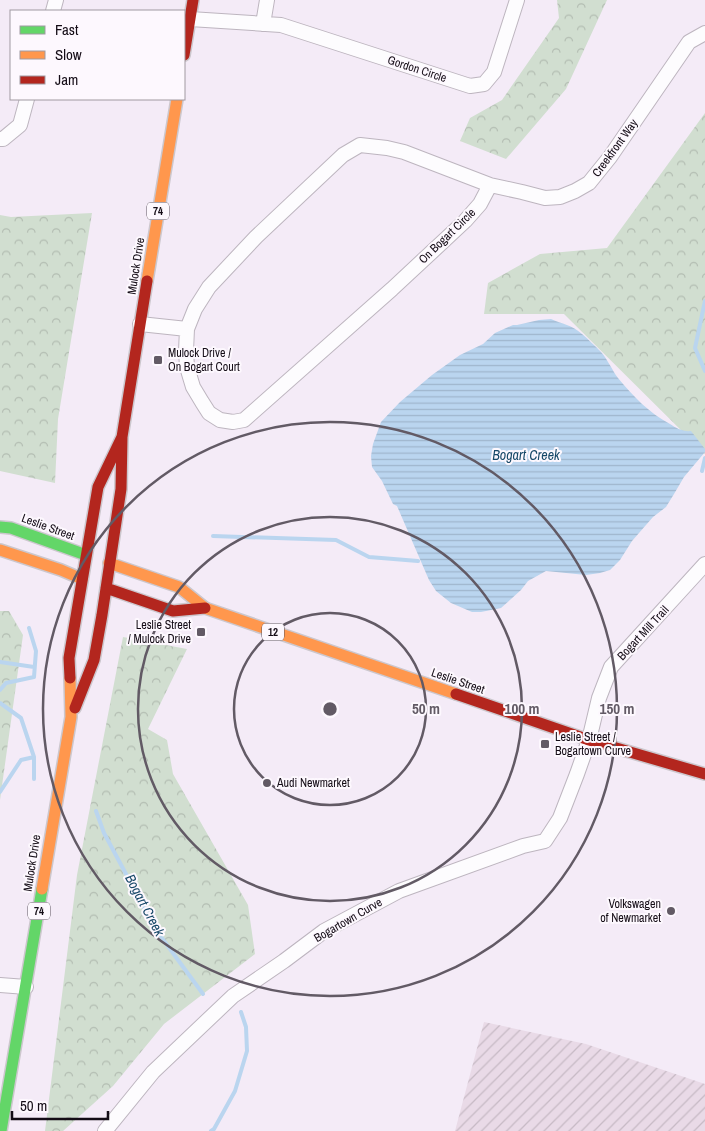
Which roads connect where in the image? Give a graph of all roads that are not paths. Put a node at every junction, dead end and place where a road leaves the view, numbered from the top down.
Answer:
1 (193, 0) edge
2 (267, 0) edge
3 (517, 0) edge
4 (190, 19) junction
5 (264, 24) junction
6 (705, 32) edge
7 (185, 49) edge
8 (27, 100) edge
9 (177, 100) edge
10 (0, 138) edge
11 (490, 185) junction
12 (140, 324) junction
13 (187, 329) junction
14 (122, 437) junction
15 (0, 527) edge
16 (0, 550) edge
17 (86, 555) junction
18 (110, 563) junction
19 (705, 564) edge
20 (82, 579) junction
21 (106, 588) junction
22 (205, 608) junction
23 (71, 717) junction
24 (588, 740) junction
25 (705, 774) edge
26 (0, 985) edge
27 (26, 987) junction
28 (1, 1131) edge
29 (104, 1131) edge

1 - 4 main road
2 - 5 street
3 - 5 street, Gordon Circle
4 - 5 street, Gordon Circle
4 - 7 main road
6 - 11 street, Creekfront Way
8 - 10 street
9 - 12 main road, Mulock Drive / 74
11 - 13 street, On Bogart Circle
11 - 13 street, On Bogart Circle
12 - 13 street
12 - 14 main road, Mulock Drive / 74
14 - 17 main road, Mulock Drive / 74
14 - 18 main road, Mulock Drive / 74
15 - 17 main road, Leslie Street
16 - 20 main road
17 - 20 main road, Mulock Drive / 74
18 - 21 main road, Mulock Drive / 74
18 - 22 main road, Leslie Street / 12
19 - 24 street, Bogart Mill Trail
20 - 23 main road, Mulock Drive / 74
21 - 22 main road, Leslie Street / 12
21 - 23 main road, Mulock Drive / 74
22 - 24 main road, Leslie Street / 12
23 - 27 main road, Mulock Drive / 74
24 - 25 main road, Leslie Street / 12
24 - 29 street, Bogartown Curve
26 - 27 street
27 - 28 main road, Mulock Drive / 74

